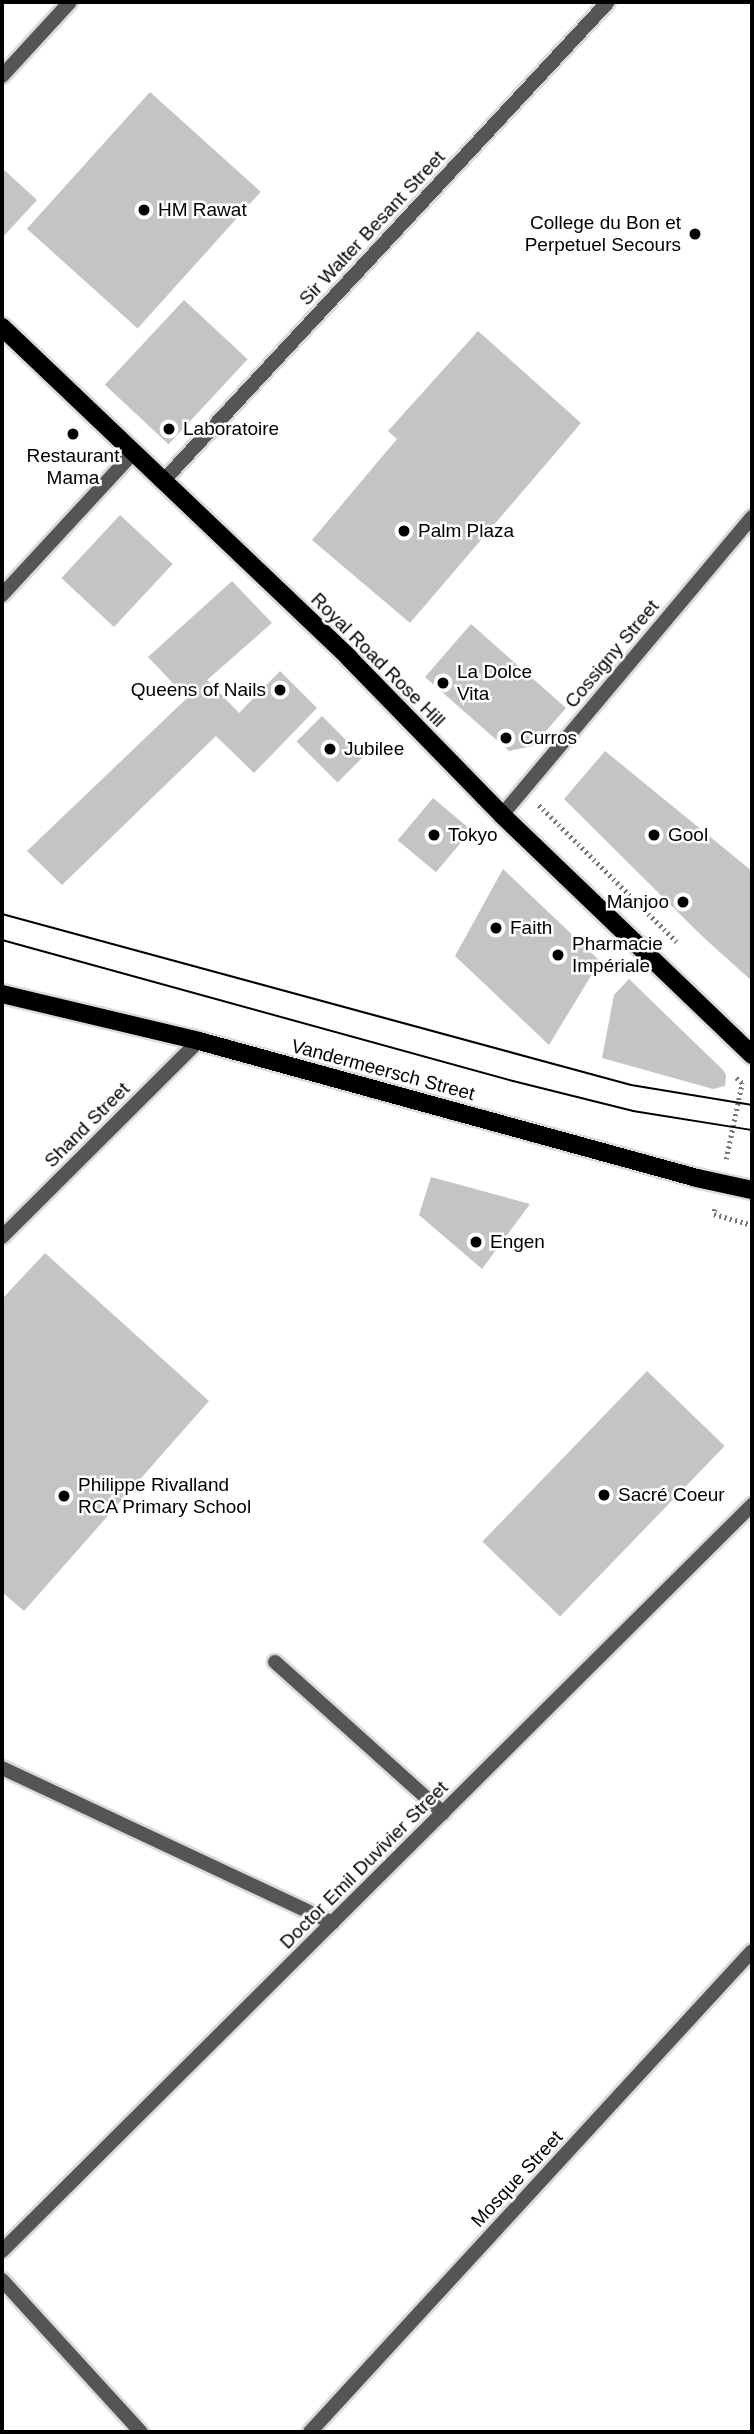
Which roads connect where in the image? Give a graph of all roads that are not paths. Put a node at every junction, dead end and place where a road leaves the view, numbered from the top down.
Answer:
1 (69, 2) edge
2 (608, 2) edge
3 (2, 76) edge
4 (2, 327) edge
5 (134, 452) junction
6 (164, 480) junction
7 (752, 517) edge
8 (2, 595) edge
9 (502, 815) junction
10 (2, 994) edge
11 (198, 1041) junction
12 (752, 1055) edge
13 (752, 1190) edge
14 (2, 1237) edge
15 (752, 1505) edge
16 (275, 1662) dead end
17 (2, 1768) edge
18 (443, 1813) junction
19 (333, 1923) junction
20 (752, 1951) edge
21 (2, 2251) edge
22 (2, 2280) edge
23 (141, 2432) edge
24 (310, 2432) edge

1 - 3 street
2 - 6 street, Sir Walter Besant Street
4 - 5 main road, Royal Road Rose Hill
5 - 6 main road, Royal Road Rose Hill
5 - 8 street
6 - 9 main road, Royal Road Rose Hill
7 - 9 street, Cossigny Street
9 - 12 main road, Royal Road Rose Hill
10 - 11 main road, Vandermeersch Street
11 - 13 main road, Vandermeersch Street
11 - 14 street, Shand Street
15 - 18 street, Doctor Emil Duvivier Street
16 - 18 street
17 - 19 street
18 - 19 street, Doctor Emil Duvivier Street
19 - 21 street, Doctor Emil Duvivier Street
20 - 24 street, Mosque Street
22 - 23 street

